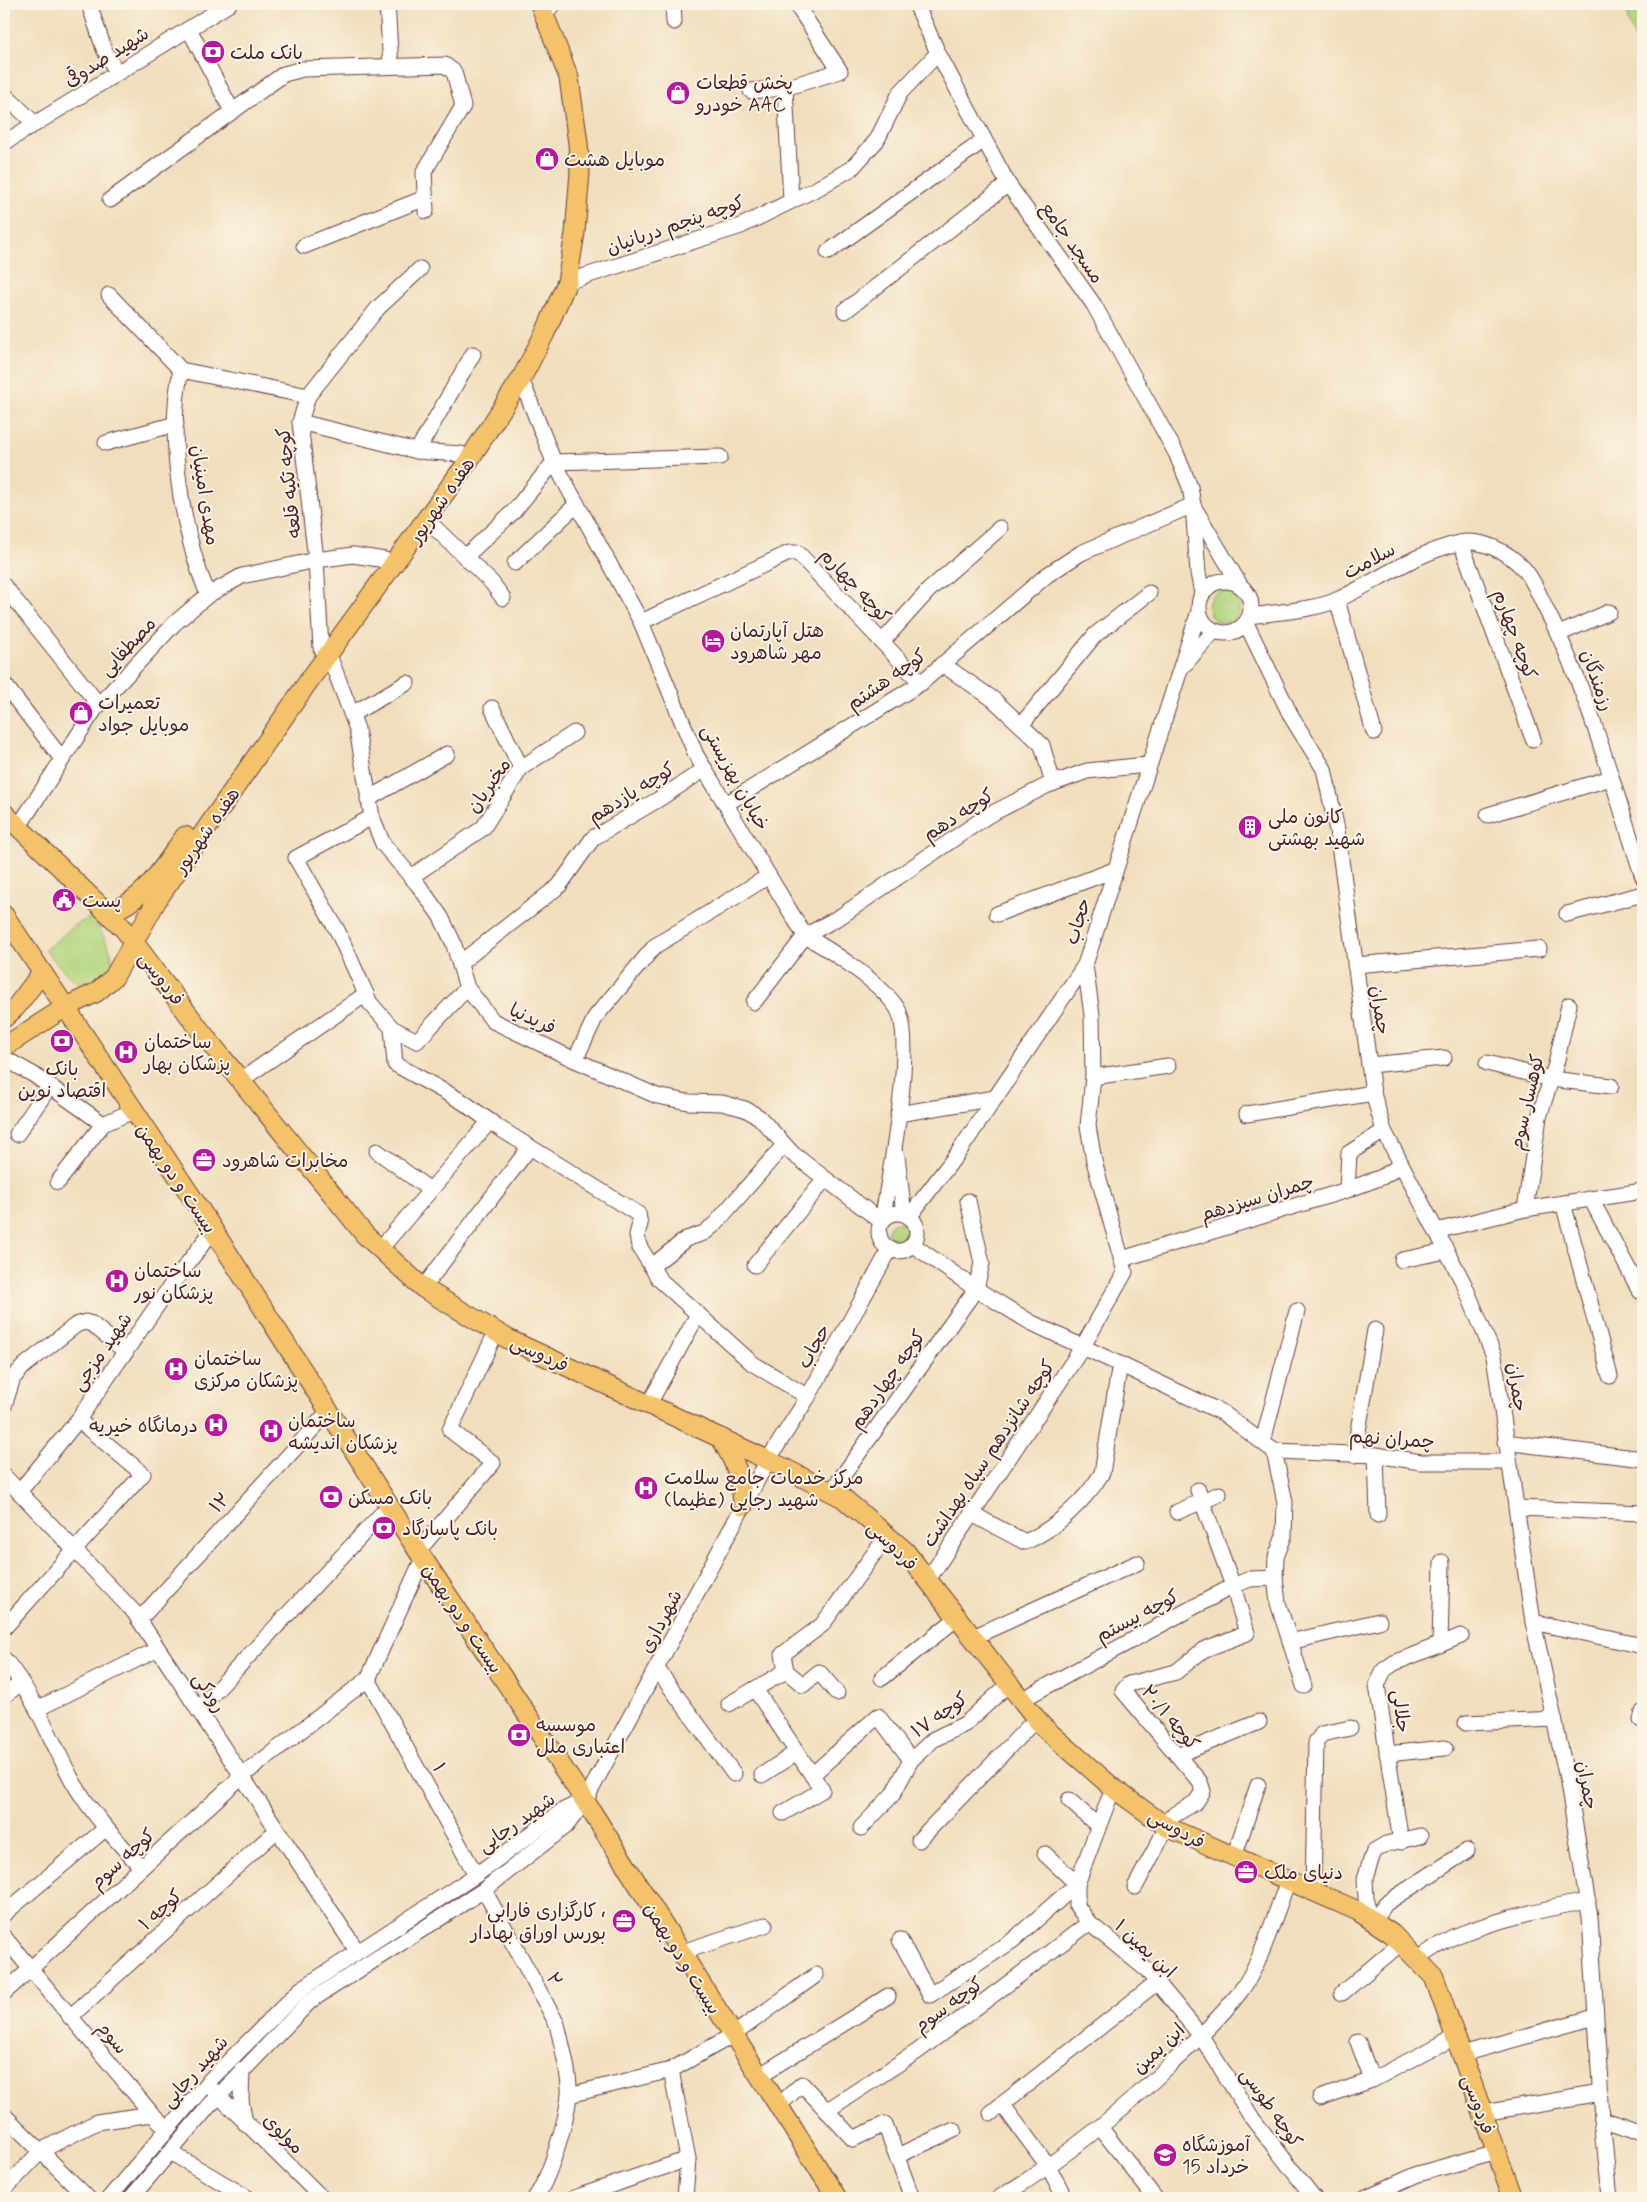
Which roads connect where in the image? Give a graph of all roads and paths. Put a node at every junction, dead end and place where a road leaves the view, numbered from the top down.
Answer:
1 (89, 4) edge
2 (229, 4) edge
3 (387, 4) edge
4 (528, 4) edge
5 (674, 4) edge
6 (801, 4) edge
7 (916, 4) edge
8 (546, 7) edge
9 (208, 9) edge
10 (674, 22) dead end
11 (189, 29) junction
12 (938, 53) junction
13 (391, 66) junction
14 (117, 73) junction
15 (785, 88) junction
16 (751, 91) dead end
17 (4, 94) edge
18 (232, 111) junction
19 (35, 124) junction
20 (984, 140) junction
21 (4, 143) edge
22 (1008, 184) junction
23 (110, 200) dead end
24 (791, 200) junction
25 (304, 246) dead end
26 (828, 252) dead end
27 (420, 269) dead end
28 (567, 282) junction
29 (109, 295) dead end
30 (845, 311) dead end
31 (473, 354) dead end
32 (181, 370) junction
33 (517, 375) junction
34 (308, 396) junction
35 (300, 422) junction
36 (176, 424) junction
37 (106, 443) dead end
38 (417, 451) junction
39 (461, 454) junction
40 (720, 457) dead end
41 (554, 462) junction
42 (577, 504) junction
43 (1193, 505) junction
44 (427, 520) junction
45 (1000, 528) dead end
46 (1461, 542) junction
47 (465, 558) junction
48 (316, 560) junction
49 (385, 560) junction
50 (515, 563) dead end
51 (1240, 585) junction
52 (4, 586) edge
53 (1150, 593) dead end
54 (1202, 593) junction
55 (208, 595) junction
56 (503, 598) dead end
57 (1250, 598) junction
58 (1337, 600) junction
59 (1199, 610) junction
60 (1295, 610) junction
61 (1609, 612) dead end
62 (1248, 620) junction
63 (641, 622) junction
64 (1214, 631) junction
65 (1559, 634) junction
66 (882, 642) junction
67 (325, 652) junction
68 (942, 664) junction
69 (1178, 673) junction
70 (406, 683) dead end
71 (4, 684) edge
72 (921, 684) junction
73 (99, 705) junction
74 (492, 708) dead end
75 (352, 714) junction
76 (1022, 724) junction
77 (1374, 732) dead end
78 (574, 733) dead end
79 (1532, 739) dead end
80 (447, 754) dead end
81 (62, 759) junction
82 (1147, 765) junction
83 (521, 768) junction
84 (705, 769) junction
85 (1610, 778) junction
86 (1053, 783) junction
87 (368, 799) junction
88 (726, 804) junction
89 (4, 813) edge
90 (1488, 815) dead end
91 (372, 817) junction
92 (19, 826) junction
93 (1114, 870) junction
94 (769, 876) junction
95 (411, 877) junction
96 (1643, 878) edge
97 (1643, 894) edge
98 (108, 913) junction
99 (997, 914) dead end
100 (1567, 914) dead end
101 (4, 916) edge
102 (805, 936) junction
103 (135, 942) junction
104 (1539, 949) dead end
105 (460, 963) junction
106 (1355, 964) junction
107 (1084, 965) junction
108 (41, 974) junction
109 (468, 988) junction
110 (366, 994) junction
111 (754, 1002) dead end
112 (1568, 1005) dead end
113 (64, 1008) junction
114 (4, 1018) edge
115 (392, 1028) junction
116 (4, 1047) edge
117 (4, 1058) edge
118 (1444, 1058) dead end
119 (575, 1060) junction
120 (1487, 1062) dead end
121 (1369, 1065) junction
122 (1168, 1066) dead end
123 (1093, 1077) junction
124 (1551, 1079) junction
125 (241, 1080) junction
126 (50, 1086) junction
127 (1612, 1086) dead end
128 (1373, 1093) junction
129 (995, 1098) junction
130 (133, 1111) junction
131 (898, 1114) junction
132 (1247, 1114) dead end
133 (490, 1122) junction
134 (103, 1124) junction
135 (1384, 1130) junction
136 (17, 1134) dead end
137 (895, 1140) junction
138 (784, 1145) junction
139 (530, 1147) junction
140 (377, 1151) dead end
141 (1401, 1165) junction
142 (825, 1179) junction
143 (58, 1182) dead end
144 (430, 1190) junction
145 (1347, 1190) junction
146 (1643, 1191) edge
147 (1591, 1199) junction
148 (968, 1201) dead end
149 (1563, 1203) junction
150 (1525, 1209) junction
151 (910, 1219) junction
152 (882, 1222) junction
153 (213, 1230) junction
154 (1436, 1231) junction
155 (912, 1245) junction
156 (380, 1249) junction
157 (890, 1249) junction
158 (1446, 1251) junction
159 (1122, 1259) junction
160 (1402, 1260) dead end
161 (755, 1265) dead end
162 (652, 1266) junction
163 (424, 1288) junction
164 (976, 1289) junction
165 (1640, 1291) dead end
166 (1296, 1311) dead end
167 (698, 1314) junction
168 (1375, 1330) dead end
169 (496, 1332) junction
170 (1082, 1348) junction
171 (126, 1352) junction
172 (1120, 1364) junction
173 (1610, 1376) dead end
174 (808, 1397) junction
175 (649, 1404) junction
176 (4, 1406) edge
177 (328, 1412) junction
178 (78, 1420) junction
179 (721, 1438) junction
180 (1263, 1441) junction
181 (1505, 1442) junction
182 (1274, 1451) junction
183 (1376, 1455) junction
184 (1354, 1456) junction
185 (1643, 1458) edge
186 (768, 1460) junction
187 (1508, 1462) junction
188 (4, 1476) edge
189 (19, 1492) junction
190 (831, 1492) junction
191 (1219, 1494) dead end
192 (1200, 1495) junction
193 (389, 1506) junction
194 (744, 1506) junction
195 (1516, 1508) junction
196 (1177, 1512) dead end
197 (1643, 1513) edge
198 (972, 1514) junction
199 (1378, 1516) dead end
200 (887, 1536) junction
201 (74, 1550) junction
202 (421, 1555) junction
203 (1442, 1562) dead end
204 (1137, 1563) dead end
205 (1275, 1578) junction
206 (927, 1581) junction
207 (1233, 1586) junction
208 (956, 1619) junction
209 (139, 1620) junction
210 (1379, 1621) dead end
211 (1533, 1622) junction
212 (4, 1628) edge
213 (1461, 1636) dead end
214 (971, 1638) junction
215 (1290, 1642) junction
216 (1440, 1645) junction
217 (1643, 1646) edge
218 (158, 1649) junction
219 (4, 1659) edge
220 (657, 1668) junction
221 (786, 1671) junction
222 (882, 1678) dead end
223 (368, 1679) junction
224 (21, 1683) junction
225 (1008, 1685) junction
226 (1304, 1686) dead end
227 (756, 1689) junction
228 (837, 1693) dead end
229 (4, 1696) edge
230 (1021, 1700) junction
231 (729, 1704) dead end
232 (37, 1709) junction
233 (198, 1710) junction
234 (1554, 1719) junction
235 (1036, 1720) junction
236 (1259, 1722) dead end
237 (1466, 1723) dead end
238 (1350, 1728) dead end
239 (1445, 1748) dead end
240 (797, 1752) junction
241 (1387, 1754) junction
242 (1177, 1755) junction
243 (912, 1760) junction
244 (734, 1774) dead end
245 (762, 1775) dead end
246 (812, 1775) junction
247 (242, 1776) junction
248 (1258, 1785) dead end
249 (1112, 1788) junction
250 (1069, 1800) dead end
251 (585, 1801) junction
252 (783, 1814) dead end
253 (1164, 1825) junction
254 (1098, 1826) junction
255 (861, 1828) dead end
256 (105, 1829) junction
257 (276, 1831) junction
258 (1420, 1836) dead end
259 (919, 1840) dead end
260 (1401, 1842) junction
261 (1467, 1851) dead end
262 (1045, 1854) dead end
263 (1234, 1857) junction
264 (141, 1868) junction
265 (476, 1875) junction
266 (1288, 1881) junction
267 (1077, 1884) junction
268 (1134, 1887) dead end
269 (484, 1890) junction
270 (1313, 1892) junction
271 (1588, 1901) junction
272 (4, 1914) edge
273 (1371, 1919) junction
274 (1089, 1923) junction
275 (765, 1925) dead end
276 (4, 1937) edge
277 (900, 1940) dead end
278 (1401, 1943) junction
279 (357, 1951) junction
280 (679, 1953) junction
281 (1417, 1959) junction
282 (30, 1969) junction
283 (816, 1975) dead end
284 (1156, 1983) junction
285 (4, 1993) edge
286 (1342, 1993) dead end
287 (888, 1996) dead end
288 (70, 2017) junction
289 (1595, 2017) junction
290 (733, 2035) junction
291 (1201, 2036) junction
292 (1358, 2042) dead end
293 (1458, 2046) junction
294 (242, 2070) junction
295 (671, 2070) junction
296 (759, 2076) junction
297 (1372, 2080) junction
298 (206, 2084) junction
299 (1600, 2093) junction
300 (570, 2095) junction
301 (219, 2096) junction
302 (1320, 2098) dead end
303 (778, 2106) junction
304 (826, 2111) junction
305 (1483, 2113) junction
306 (152, 2114) junction
307 (4, 2116) edge
308 (1602, 2119) junction
309 (246, 2123) junction
310 (1100, 2127) junction
311 (168, 2129) junction
312 (954, 2130) dead end
313 (1643, 2132) edge
314 (42, 2150) junction
315 (170, 2152) junction
316 (1496, 2152) junction
317 (897, 2156) junction
318 (688, 2159) junction
319 (1048, 2166) junction
320 (4, 2190) edge
321 (1152, 2197) edge
322 (88, 2198) edge
323 (109, 2198) edge
324 (131, 2198) edge
325 (248, 2198) edge
326 (322, 2198) edge
327 (535, 2198) edge
328 (574, 2198) edge
329 (684, 2198) edge
330 (837, 2198) edge
331 (912, 2198) edge
332 (999, 2198) edge
333 (1064, 2198) edge
334 (1314, 2198) edge
335 (1364, 2198) edge
336 (1513, 2198) edge
337 (1610, 2198) edge

1 - 14 street
2 - 9 street, شهید صدوقی
3 - 13 street
4 - 33 main road, هفده شهریور
5 - 10 street
6 - 15 street
7 - 12 street, مسجد جامع
8 - 28 main road, هفده شهریور
9 - 11 street, شهید صدوقی
11 - 14 street, شهید صدوقی
11 - 18 street
12 - 20 street, مسجد جامع
12 - 24 street, کوچه پنجم دربانیان
13 - 18 street
13 - 25 street
14 - 19 street, شهید صدوقی
15 - 16 street
15 - 24 street
17 - 19 street
18 - 23 street
19 - 21 street, شهید صدوقی
20 - 22 street, مسجد جامع
20 - 26 street
22 - 30 street
22 - 43 street, مسجد جامع
24 - 28 street, کوچه پنجم دربانیان
27 - 34 street, کوچه تکیه قلعه
28 - 33 main road, هفده شهریور
29 - 32 street
31 - 38 street
32 - 34 street
32 - 36 street, مهدی امینیان
33 - 39 main road, هفده شهریور
33 - 41 street, خیابان بهزیستی
33 - 44 main road, هفده شهریور
34 - 35 street, کوچه تکیه قلعه
35 - 38 street
35 - 48 street, کوچه تکیه قلعه
36 - 37 street
36 - 55 street, مهدی امینیان
38 - 39 street
39 - 49 main road, هفده شهریور
40 - 41 street
41 - 42 street, خیابان بهزیستی
41 - 47 street
42 - 50 street
42 - 63 street, خیابان بهزیستی
43 - 51 street
43 - 54 street
43 - 68 street, کوچه هشتم
44 - 47 street
44 - 67 main road, هفده شهریور
45 - 66 street
46 - 58 street, سلامت
46 - 65 street, رزمندگان
46 - 79 street, کوچه چهارم
47 - 56 street
48 - 49 street
48 - 55 street, مصطفایی
48 - 67 street, کوچه تکیه قلعه
49 - 67 main road, هفده شهریور
51 - 54 street
51 - 57 street
52 - 73 street
53 - 76 street
54 - 59 street
55 - 73 street, مصطفایی
57 - 60 street
57 - 62 street
58 - 60 street, سلامت
58 - 77 street
59 - 64 street
59 - 69 street, حجاب
60 - 62 street, سلامت
61 - 65 street
62 - 64 street
62 - 106 street, چمران
63 - 66 street, کوچه چهارم
63 - 84 street, خیابان بهزیستی
64 - 69 street
65 - 85 street, رزمندگان
66 - 72 street, کوچه چهارم
67 - 75 street, فریدنیا
67 - 98 main road, هفده شهریور
67 - 103 main road, هفده شهریور
68 - 72 street, کوچه هشتم
68 - 76 street
69 - 82 street, حجاب
70 - 75 street
71 - 81 street
72 - 88 street, کوچه هشتم
73 - 81 street, مصطفایی
74 - 83 street
75 - 87 street, فریدنیا
76 - 86 street
78 - 83 street, مخبریان
80 - 87 street
81 - 92 street, مصطفایی
82 - 86 street, کوچه دهم
82 - 93 street, حجاب
83 - 95 street, مخبریان
84 - 88 street, خیابان بهزیستی
84 - 105 street, کوچه یازدهم
85 - 90 street
85 - 96 street, رزمندگان
86 - 102 street, کوچه دهم
87 - 91 street, فریدنیا
88 - 94 street, خیابان بهزیستی
89 - 92 main road
91 - 95 street, فریدنیا
91 - 110 street
92 - 98 main road
93 - 99 street
93 - 107 street, حجاب
94 - 102 street, خیابان بهزیستی
94 - 119 street
95 - 105 street, فریدنیا
97 - 100 street
98 - 103 main road, فردوسی
101 - 108 main road, بیست و دو بهمن
102 - 111 street
102 - 131 street, خیابان بهزیستی
103 - 113 main road, هفده شهریور
103 - 125 main road, فردوسی
104 - 106 street
105 - 109 street, فریدنیا
106 - 121 street, چمران
107 - 123 street
107 - 129 street, حجاب
108 - 113 main road, بیست و دو بهمن
108 - 114 main road
109 - 115 street
109 - 119 street, فریدنیا
110 - 115 street
110 - 125 street
112 - 124 street, کوهسار سوم
113 - 116 main road, هفده شهریور
113 - 130 main road, بیست و دو بهمن
115 - 133 street
117 - 126 street
118 - 121 street
119 - 138 street, فریدنیا
120 - 124 street
121 - 128 street, چمران
122 - 123 street
123 - 159 street
124 - 127 street
124 - 150 street, کوهسار سوم
125 - 156 main road, فردوسی
126 - 134 street
126 - 136 street
128 - 132 street
128 - 135 street, چمران
129 - 131 street
129 - 151 street, حجاب
130 - 134 street
130 - 153 main road, بیست و دو بهمن
131 - 137 street, خیابان بهزیستی
133 - 139 street
133 - 144 street
134 - 143 street
135 - 141 street, چمران
135 - 145 street
137 - 151 street, خیابان بهزیستی
137 - 152 street, خیابان بهزیستی
138 - 142 street, فریدنیا
138 - 162 street
139 - 162 street
139 - 163 street
140 - 144 street
141 - 145 street, چمران سیزدهم
141 - 154 street, چمران
142 - 152 street, فریدنیا
142 - 161 street
144 - 156 street
145 - 159 street, چمران سیزدهم
146 - 147 street
147 - 149 street
147 - 165 street
148 - 164 street
149 - 150 street
149 - 173 street
150 - 154 street
151 - 152 street
151 - 155 street
152 - 157 street
153 - 171 street, شهید مزجی
153 - 177 main road, بیست و دو بهمن
154 - 158 street, چمران
155 - 157 street
155 - 164 street
156 - 163 main road, فردوسی
157 - 174 street, حجاب
158 - 160 street
158 - 181 street, چمران
159 - 170 street, کوچه شانزدهم سپاه بهداشت
162 - 167 street
163 - 169 main road, فردوسی
164 - 170 street
164 - 190 street, کوچه چهاردهم
166 - 180 street
167 - 174 street
167 - 175 street
168 - 184 street
169 - 175 main road, فردوسی
169 - 202 street
170 - 172 street
170 - 198 street, کوچه شانزدهم سپاه بهداشت
171 - 176 street
171 - 178 street, شهید مزجی
172 - 180 street
172 - 198 street
174 - 186 street, حجاب
175 - 179 main road, فردوسی
177 - 193 main road, بیست و دو بهمن
177 - 209 street, ۱۲
178 - 189 street, شهید مزجی
178 - 201 street
179 - 186 main road, فردوسی
179 - 194 main road
180 - 182 street
181 - 185 street
181 - 187 street, چمران
182 - 184 street, چمران نهم
182 - 205 street
183 - 184 street, چمران نهم
183 - 187 street, چمران نهم
183 - 199 street
186 - 190 main road, فردوسی
186 - 194 street, شهرداری
187 - 195 street, چمران
188 - 189 street, رودکی
189 - 201 street, رودکی
190 - 200 main road, فردوسی
191 - 192 street
192 - 196 street
192 - 207 street, کوچه ۲۰/۱
193 - 202 main road, بیست و دو بهمن
193 - 233 street
194 - 220 street, شهرداری
195 - 197 street
195 - 211 street, چمران
198 - 206 street, کوچه شانزدهم سپاه بهداشت
200 - 206 main road, فردوسی
200 - 221 street
201 - 209 street, رودکی
201 - 212 street
202 - 223 street
202 - 251 main road, بیست و دو بهمن
203 - 216 street
204 - 214 street
205 - 207 street, کوچه بیستم
205 - 215 street
206 - 208 main road, فردوسی
207 - 230 street, کوچه بیستم
207 - 242 street, کوچه ۲۰/۱
208 - 214 main road, فردوسی
208 - 222 street
209 - 218 street, رودکی
210 - 215 street
211 - 217 street
211 - 234 street, چمران
213 - 216 street, جلالی
214 - 225 main road, فردوسی
215 - 226 street
216 - 241 street, جلالی
218 - 232 street
218 - 233 street, رودکی
219 - 224 street
220 - 244 street
220 - 251 street, شهرداری
221 - 227 street
221 - 228 street
223 - 247 street, کوچه سوم
223 - 265 street, ۱
224 - 229 street
224 - 232 street
225 - 230 main road, فردوسی
225 - 243 street, ۱۷ کوچه
227 - 231 street
227 - 240 street
230 - 235 main road, فردوسی
232 - 256 street
233 - 247 street, رودکی
234 - 237 street
234 - 271 street, چمران
235 - 249 main road, فردوسی
235 - 259 street
236 - 242 street
238 - 270 street
239 - 241 street
240 - 245 street
240 - 246 street
241 - 260 street, جلالی
242 - 253 street, کوچه ۲۰/۱
243 - 246 street
243 - 255 street, ۱۷ کوچه
246 - 252 street
247 - 257 street, رودکی
247 - 264 street, کوچه سوم
248 - 263 street
249 - 253 main road, فردوسی
249 - 254 street
250 - 254 street
251 - 265 street, شهید رجایی
251 - 269 street, شهید رجایی
251 - 280 main road, بیست و دو بهمن
253 - 263 main road, فردوسی
253 - 268 street
254 - 267 street
256 - 264 street
256 - 272 street
257 - 279 street, رودکی
257 - 288 street, ۱ کوچه
258 - 260 street
260 - 273 street
261 - 273 street
262 - 267 street
263 - 266 main road, فردوسی
264 - 282 street, کوچه سوم
265 - 279 street, شهید رجایی
266 - 270 main road, فردوسی
266 - 291 street, ابن یمین
267 - 274 street, ابن یمین ۱
267 - 277 street
269 - 294 street, شهید رجایی
269 - 300 street, ۲
270 - 273 main road, فردوسی
271 - 281 street
271 - 289 street, چمران
273 - 278 main road, فردوسی
274 - 284 street, ابن یمین ۱
274 - 304 street, کوچه سوم
275 - 280 street
276 - 282 street, سوم
278 - 281 main road, فردوسی
278 - 286 street
279 - 298 street, شهید رجایی
280 - 290 main road, بیست و دو بهمن
281 - 293 main road, فردوسی
282 - 285 street
282 - 288 street, سوم
283 - 290 street
284 - 291 street, ابن یمین ۱
284 - 319 street
287 - 296 street
288 - 306 street, سوم
289 - 293 street
289 - 299 street, چمران
290 - 295 street
290 - 296 main road, بیست و دو بهمن
291 - 310 street, ابن یمین
291 - 334 street, کوچه طوسی
292 - 297 street
293 - 297 street
293 - 305 main road, فردوسی
294 - 301 street, شهید رجایی
294 - 309 street
295 - 300 street
295 - 318 street
296 - 303 main road, بیست و دو بهمن
297 - 302 street
298 - 301 street, مولوی
298 - 311 street, شهید رجایی
299 - 305 street
299 - 308 street, چمران
300 - 327 street
301 - 309 street, مولوی
301 - 315 street, شهید رجایی
303 - 304 street
303 - 330 main road, بیست و دو بهمن
304 - 317 street
305 - 316 main road, فردوسی
306 - 311 street, سوم
306 - 314 street
307 - 314 street
308 - 313 street
308 - 337 street, چمران
309 - 326 street, مولوی
310 - 319 street, ابن یمین
310 - 321 street
311 - 323 street, شهید رجایی
312 - 317 street
314 - 320 street
314 - 322 street
315 - 324 street, شهید رجایی
315 - 325 street
316 - 335 street
316 - 336 main road, فردوسی
317 - 331 street
318 - 328 street
318 - 329 street
319 - 332 street, ابن یمین
319 - 333 street

